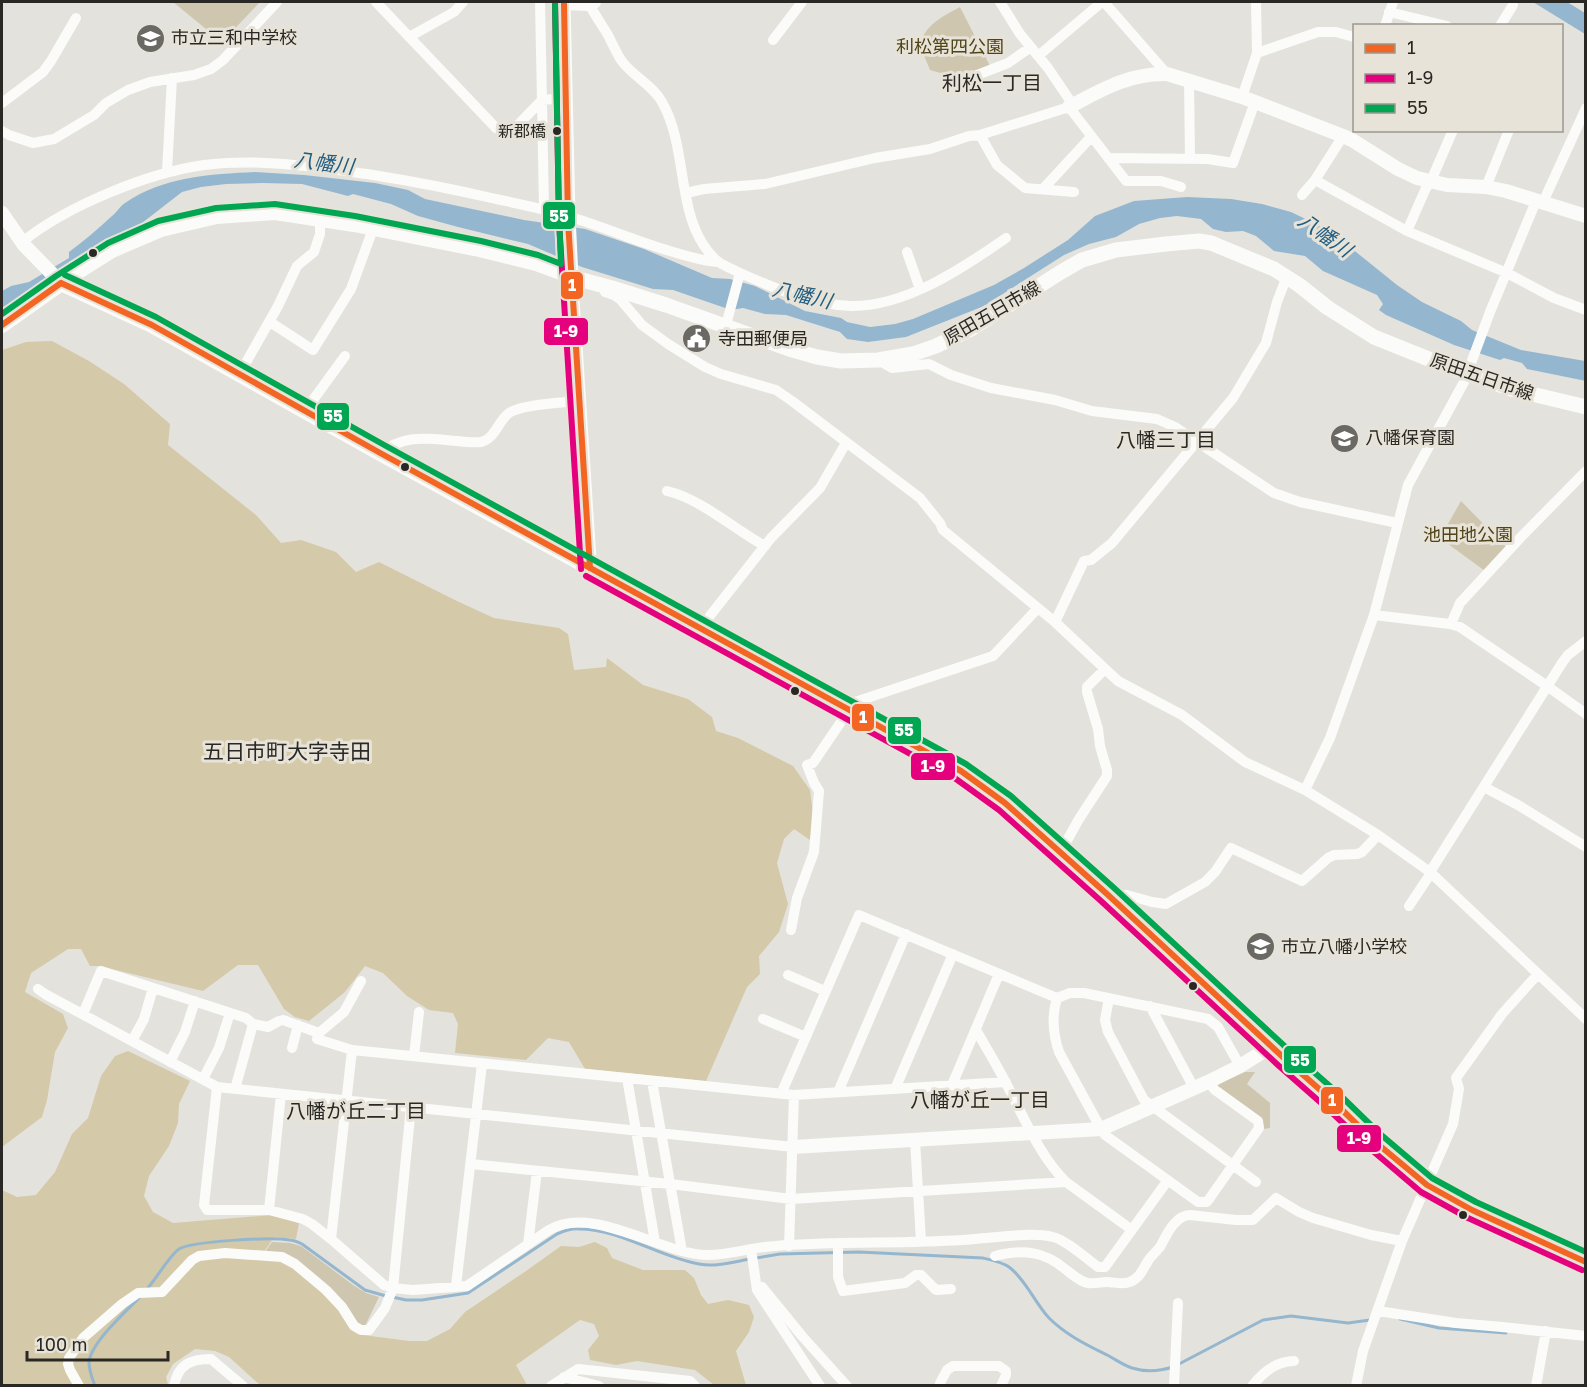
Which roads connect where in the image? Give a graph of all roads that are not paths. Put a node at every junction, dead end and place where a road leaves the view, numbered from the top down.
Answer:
1 (277, 2) edge
2 (376, 2) edge
3 (463, 2) edge
4 (540, 2) edge
5 (563, 2) edge
6 (802, 2) edge
7 (1000, 2) edge
8 (1100, 2) edge
9 (1256, 2) edge
10 (592, 3) edge
11 (1513, 5) dead end
12 (1391, 7) edge
13 (76, 18) dead end
14 (1431, 23) edge
15 (1386, 24) edge
16 (1501, 24) edge
17 (409, 37) junction
18 (1353, 37) edge
19 (773, 40) dead end
20 (1031, 47) junction
21 (1257, 53) junction
22 (1038, 56) junction
23 (1167, 74) junction
24 (172, 78) junction
25 (967, 79) dead end
26 (1189, 80) junction
27 (565, 98) junction
28 (542, 100) junction
29 (1248, 100) junction
30 (2, 103) edge
31 (1071, 106) junction
32 (1586, 108) edge
33 (2, 131) edge
34 (1452, 132) edge
35 (1508, 132) edge
36 (981, 135) junction
37 (1351, 135) edge
38 (1091, 137) junction
39 (1108, 158) junction
40 (1190, 159) junction
41 (167, 172) junction
42 (1315, 180) junction
43 (1431, 181) junction
44 (1181, 187) dead end
45 (1486, 187) junction
46 (1043, 189) junction
47 (1074, 192) dead end
48 (686, 193) junction
49 (1302, 195) dead end
50 (1536, 201) junction
51 (544, 210) junction
52 (2, 213) edge
53 (1586, 216) edge
54 (568, 219) junction
55 (320, 220) junction
56 (373, 229) junction
57 (1407, 231) junction
58 (1005, 238) dead end
59 (23, 243) junction
60 (908, 252) dead end
61 (718, 262) junction
62 (1507, 273) junction
63 (575, 275) junction
64 (740, 275) junction
65 (1287, 276) junction
66 (59, 280) junction
67 (920, 289) junction
68 (1586, 310) edge
69 (270, 321) junction
70 (727, 323) junction
71 (2, 326) edge
72 (345, 356) dead end
73 (878, 360) junction
74 (1468, 371) junction
75 (239, 375) junction
76 (578, 401) junction
77 (1586, 407) edge
78 (305, 411) junction
79 (1196, 441) junction
80 (846, 444) junction
81 (382, 454) junction
82 (1586, 471) edge
83 (667, 491) dead end
84 (1397, 523) junction
85 (765, 546) junction
86 (590, 568) junction
87 (1038, 608) junction
88 (1374, 615) junction
89 (1055, 622) junction
90 (1451, 624) junction
91 (703, 631) junction
92 (1586, 641) edge
93 (1105, 669) junction
94 (1547, 686) junction
95 (849, 710) junction
96 (1586, 714) edge
97 (1484, 787) junction
98 (1305, 790) junction
99 (1378, 836) junction
100 (1586, 847) edge
101 (1060, 853) junction
102 (1430, 872) junction
103 (1107, 894) junction
104 (1409, 906) dead end
105 (791, 930) dead end
106 (906, 934) junction
107 (953, 954) junction
108 (999, 974) junction
109 (1538, 974) junction
110 (788, 975) dead end
111 (362, 981) dead end
112 (153, 988) junction
113 (38, 989) dead end
114 (825, 991) junction
115 (1057, 998) junction
116 (1109, 998) junction
117 (195, 1001) junction
118 (1150, 1006) junction
119 (419, 1012) dead end
120 (230, 1013) junction
121 (82, 1014) junction
122 (763, 1019) dead end
123 (1586, 1019) edge
124 (253, 1024) junction
125 (298, 1025) junction
126 (976, 1030) junction
127 (319, 1033) junction
128 (806, 1037) junction
129 (132, 1041) junction
130 (1272, 1046) junction
131 (291, 1047) dead end
132 (352, 1050) junction
133 (414, 1056) junction
134 (170, 1062) junction
135 (482, 1064) junction
136 (1240, 1066) junction
137 (627, 1078) junction
138 (203, 1079) junction
139 (652, 1081) junction
140 (1006, 1082) junction
141 (1208, 1082) junction
142 (952, 1085) junction
143 (217, 1087) junction
144 (1194, 1088) junction
145 (235, 1089) junction
146 (895, 1089) junction
147 (838, 1092) junction
148 (281, 1094) junction
149 (781, 1094) junction
150 (794, 1095) junction
151 (346, 1100) junction
152 (1152, 1106) junction
153 (411, 1107) junction
154 (476, 1114) junction
155 (1101, 1129) junction
156 (636, 1130) junction
157 (662, 1133) junction
158 (1032, 1133) junction
159 (915, 1140) junction
160 (793, 1147) junction
161 (471, 1164) junction
162 (1233, 1164) junction
163 (537, 1171) junction
164 (1168, 1180) junction
165 (1066, 1182) junction
166 (1256, 1182) dead end
167 (646, 1183) junction
168 (670, 1184) junction
169 (1427, 1185) junction
170 (919, 1191) junction
171 (791, 1199) junction
172 (1207, 1202) junction
173 (269, 1210) junction
174 (1179, 1219) junction
175 (1132, 1230) junction
176 (331, 1239) junction
177 (921, 1241) junction
178 (1402, 1241) junction
179 (655, 1242) junction
180 (528, 1244) junction
181 (838, 1245) junction
182 (789, 1246) junction
183 (682, 1251) junction
184 (752, 1256) junction
185 (995, 1256) dead end
186 (1586, 1262) edge
187 (756, 1280) junction
188 (456, 1286) junction
189 (393, 1288) junction
190 (951, 1288) dead end
191 (1178, 1303) dead end
192 (1376, 1316) junction
193 (1546, 1334) junction
194 (1586, 1336) edge
195 (1294, 1361) dead end
196 (564, 1377) junction
197 (940, 1383) dead end
198 (1359, 1384) edge
199 (79, 1386) edge
200 (174, 1386) edge
201 (243, 1386) edge
202 (551, 1386) edge
203 (599, 1386) edge
204 (695, 1386) edge
205 (820, 1386) edge
206 (847, 1386) edge
207 (1001, 1386) edge
208 (1174, 1386) edge
209 (1252, 1386) edge
210 (1536, 1386) edge

1 - 24 street
2 - 17 street
3 - 17 street
4 - 28 street
5 - 10 street
5 - 27 main road
6 - 19 street
7 - 20 street
8 - 22 street
8 - 23 street
9 - 21 street
10 - 48 street
11 - 16 street
12 - 14 street
12 - 15 street
13 - 30 street
17 - 28 street
18 - 21 street
20 - 22 street
20 - 25 street
21 - 29 street
22 - 31 street
23 - 26 street
23 - 31 street
24 - 33 street
24 - 41 street
26 - 29 street
26 - 40 street
27 - 28 street
27 - 54 main road
28 - 51 street
29 - 37 street
29 - 40 street
31 - 36 street
31 - 38 street
32 - 50 street
34 - 43 street
35 - 45 street
36 - 46 street
36 - 48 street
37 - 42 street
37 - 43 street
38 - 39 street
38 - 46 street
39 - 40 street
39 - 44 street
41 - 51 street
41 - 59 street
42 - 49 street
42 - 57 street
43 - 45 street
43 - 57 street
45 - 50 street
46 - 47 street
48 - 61 street
50 - 53 street
50 - 62 street
51 - 54 street
52 - 59 street
54 - 61 street
54 - 63 main road
55 - 56 street
55 - 66 street
55 - 69 street
56 - 63 street
56 - 69 street
57 - 62 street
58 - 67 street
59 - 66 street
60 - 67 street
61 - 64 street
62 - 68 street
62 - 74 street
63 - 70 main road, 原田五日市線
63 - 76 street
63 - 80 street
64 - 67 street
64 - 70 street
65 - 73 main road, 原田五日市線
65 - 74 main road, 原田五日市線
65 - 79 street
66 - 71 main road
66 - 75 main road
69 - 75 street
70 - 73 main road, 原田五日市線
72 - 78 street
73 - 79 street
74 - 77 main road, 原田五日市線
74 - 84 street
75 - 78 main road
76 - 81 street
76 - 86 street
78 - 81 main road
79 - 84 street
79 - 89 street
80 - 85 street
80 - 87 street
81 - 86 main road
82 - 90 street
83 - 85 street
84 - 88 street
85 - 91 street
86 - 91 main road
87 - 89 street
87 - 95 street
88 - 90 street
88 - 98 street
89 - 93 street
90 - 94 street
91 - 95 main road
92 - 94 street
93 - 98 street
93 - 101 street
94 - 96 street
94 - 97 street
95 - 101 main road
95 - 105 street
97 - 100 street
97 - 102 street
98 - 99 street
99 - 102 street
99 - 103 street
101 - 103 main road
102 - 104 street
102 - 109 street
103 - 130 main road
106 - 107 street
106 - 114 street
106 - 147 street
107 - 108 street
107 - 146 street
108 - 115 street
108 - 126 street
109 - 123 street
109 - 169 street
110 - 114 street
111 - 127 street
112 - 117 street
112 - 121 street
112 - 129 street
113 - 121 street
114 - 128 street
115 - 116 street
115 - 155 street
116 - 118 street
116 - 152 street
117 - 120 street
117 - 134 street
118 - 136 street
118 - 144 street
119 - 133 street
120 - 124 street
120 - 138 street
121 - 129 street
122 - 128 street
124 - 125 street
124 - 145 street
125 - 127 street
125 - 131 street
126 - 140 street
126 - 142 street
127 - 132 street
128 - 149 street
129 - 134 street
130 - 136 street
130 - 169 main road
132 - 133 street
132 - 151 street
133 - 135 street
134 - 138 street
135 - 137 street
135 - 154 street
136 - 141 street
137 - 139 street
137 - 156 street
138 - 143 street
139 - 149 street
139 - 157 street
140 - 142 street
140 - 158 street
141 - 144 street
141 - 162 street
142 - 146 street
143 - 145 street
143 - 173 street
144 - 152 street
145 - 148 street
146 - 147 street
147 - 150 street
148 - 151 street
148 - 173 street
149 - 150 street
150 - 160 street
151 - 153 street
151 - 176 street
152 - 155 street
152 - 162 street
153 - 154 street
153 - 189 street
154 - 156 street
154 - 161 street
155 - 158 street
155 - 164 street
156 - 157 street
156 - 167 street
157 - 160 street
157 - 168 street
158 - 159 street
158 - 165 street
159 - 160 street
159 - 170 street
160 - 171 street
161 - 163 street
161 - 188 street
162 - 166 street
162 - 172 street
163 - 167 street
163 - 180 street
164 - 172 street
164 - 175 street
165 - 170 street
165 - 175 street
167 - 168 street
167 - 179 street
168 - 171 street
168 - 183 street
169 - 178 street
169 - 186 main road
170 - 171 street
170 - 177 street
171 - 182 street
172 - 174 street
173 - 176 street
174 - 178 street
174 - 185 street
175 - 177 street
176 - 189 street
177 - 181 street
178 - 192 street
179 - 180 street
179 - 183 street
180 - 188 street
181 - 182 street
181 - 190 street
182 - 184 street
183 - 184 street
184 - 187 street
187 - 205 street
187 - 206 street
188 - 189 street
189 - 199 street
191 - 208 street
192 - 193 street
192 - 198 street
193 - 194 street
193 - 210 street
195 - 209 street
196 - 202 street
196 - 203 street
196 - 204 street
197 - 207 street
200 - 201 street

